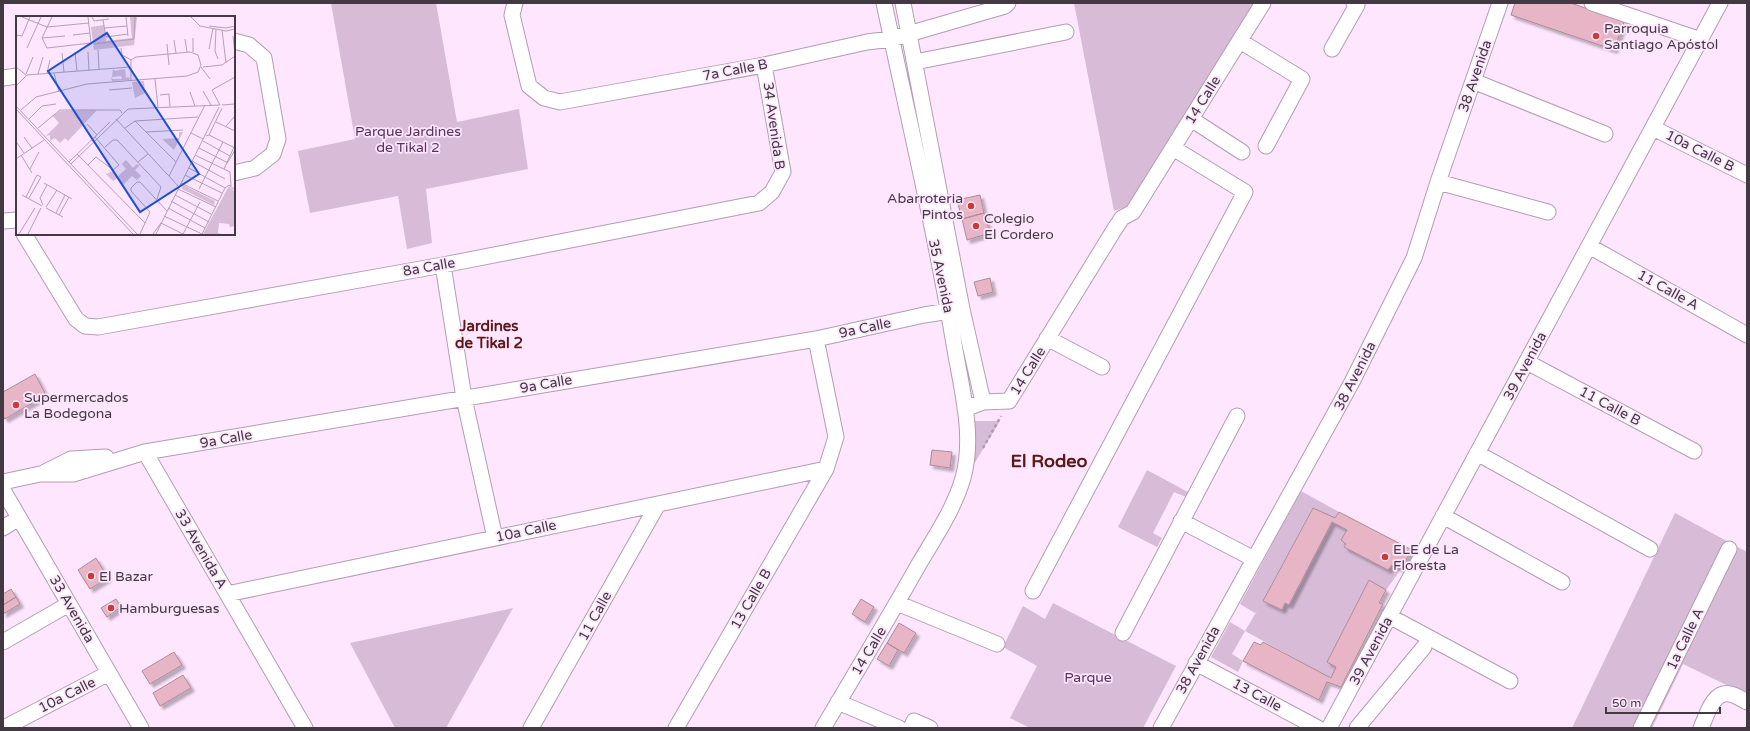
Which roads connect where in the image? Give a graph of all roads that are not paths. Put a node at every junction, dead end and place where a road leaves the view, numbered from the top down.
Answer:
1 (515, 3) edge
2 (884, 3) edge
3 (903, 3) edge
4 (1008, 3) edge
5 (1263, 3) edge
6 (1354, 3) edge
7 (1500, 3) edge
8 (1592, 3) edge
9 (1720, 3) edge
10 (1066, 32) dead end
11 (910, 35) junction
12 (891, 39) junction
13 (1700, 40) junction
14 (235, 41) edge
15 (1240, 41) junction
16 (1332, 49) dead end
17 (914, 62) junction
18 (764, 65) junction
19 (16, 76) edge
20 (3, 78) edge
21 (1473, 81) junction
22 (1191, 119) junction
23 (1653, 128) junction
24 (1606, 134) dead end
25 (1266, 146) dead end
26 (1174, 148) junction
27 (1242, 152) dead end
28 (235, 173) edge
29 (1747, 175) edge
30 (1438, 182) junction
31 (759, 203) joint
32 (1548, 212) dead end
33 (25, 235) edge
34 (1589, 246) junction
35 (443, 265) junction
36 (955, 311) junction
37 (1747, 335) edge
38 (1047, 338) junction
39 (816, 339) junction
40 (1526, 362) junction
41 (1102, 367) dead end
42 (464, 398) junction
43 (983, 402) junction
44 (965, 409) junction
45 (1237, 416) dead end
46 (1694, 451) dead end
47 (145, 452) junction
48 (1477, 453) junction
49 (826, 469) junction
50 (3, 482) edge
51 (3, 490) edge
52 (658, 504) junction
53 (1443, 516) junction
54 (19, 518) junction
55 (1181, 521) junction
56 (3, 528) edge
57 (495, 538) junction
58 (1650, 549) dead end
59 (1729, 549) dead end
60 (1254, 559) junction
61 (1562, 582) dead end
62 (1033, 591) dead end
63 (227, 594) junction
64 (897, 603) junction
65 (69, 604) junction
66 (1389, 616) junction
67 (1123, 633) dead end
68 (3, 642) edge
69 (996, 644) dead end
70 (1424, 647) dead end
71 (1196, 663) junction
72 (109, 673) junction
73 (1510, 681) dead end
74 (838, 702) junction
75 (1747, 702) edge
76 (4, 728) edge
77 (141, 728) edge
78 (305, 728) edge
79 (531, 728) edge
80 (676, 728) edge
81 (823, 728) edge
82 (899, 728) edge
83 (911, 728) edge
84 (930, 728) edge
85 (1161, 728) edge
86 (1318, 728) edge
87 (1329, 728) edge
88 (1358, 728) edge
89 (1641, 728) edge
90 (1701, 728) edge

1 - 18 street, 7a Calle B
2 - 12 street, 35 Avenida
3 - 11 street, 35 Avenida
4 - 11 street, 7a Calle B
5 - 15 street, 14 Calle
6 - 16 street
7 - 21 street, 38 Avenida
8 - 13 street
9 - 13 street, 39 Avenida
10 - 17 street
11 - 12 street, 7a Calle B
11 - 17 street, 35 Avenida
12 - 18 street, 7a Calle B
12 - 36 street, 35 Avenida
13 - 23 street, 39 Avenida
14 - 28 street
15 - 22 street, 14 Calle
15 - 25 street
17 - 36 street, 35 Avenida
18 - 31 street, 34 Avenida B
19 - 20 street
21 - 24 street
21 - 30 street, 38 Avenida
22 - 26 street, 14 Calle
22 - 27 street
23 - 29 street, 10a Calle B
23 - 34 street, 39 Avenida
26 - 38 street, 14 Calle
26 - 62 street
30 - 32 street
30 - 60 street, 38 Avenida
31 - 35 street, 8a Calle
33 - 35 street, 8a Calle
34 - 37 street, 11 Calle A
34 - 40 street, 39 Avenida
35 - 42 street
36 - 39 street, 9a Calle
36 - 43 street, 35 Avenida
36 - 44 street, 35 Avenida
38 - 41 street
38 - 43 street, 14 Calle
39 - 42 street, 9a Calle
39 - 49 street, 13 Calle B
40 - 46 street, 11 Calle B
40 - 48 street, 39 Avenida
42 - 47 street, 9a Calle
42 - 57 street
43 - 44 street, 14 Calle
44 - 64 street, 14 Calle
45 - 55 street
47 - 50 street, 9a Calle
47 - 63 street, 33 Avenida A
48 - 53 street, 39 Avenida
48 - 58 street
49 - 52 street, 10a Calle
49 - 80 street, 13 Calle B
51 - 54 street, 33 Avenida
52 - 57 street, 10a Calle
52 - 79 street, 11 Calle
53 - 61 street
53 - 66 street, 39 Avenida
54 - 56 street
54 - 65 street, 33 Avenida
55 - 60 street
55 - 67 street
57 - 63 street, 10a Calle
59 - 89 street, 1a Calle A
60 - 71 street, 38 Avenida
63 - 78 street, 33 Avenida A
64 - 69 street
64 - 74 street, 14 Calle
65 - 68 street
65 - 72 street, 33 Avenida
66 - 73 street
66 - 87 street, 39 Avenida
70 - 88 street
71 - 85 street, 38 Avenida
71 - 86 street, 13 Calle
72 - 76 street, 10a Calle
72 - 77 street, 33 Avenida
74 - 81 street, 14 Calle
74 - 82 street
75 - 90 street
83 - 84 street

